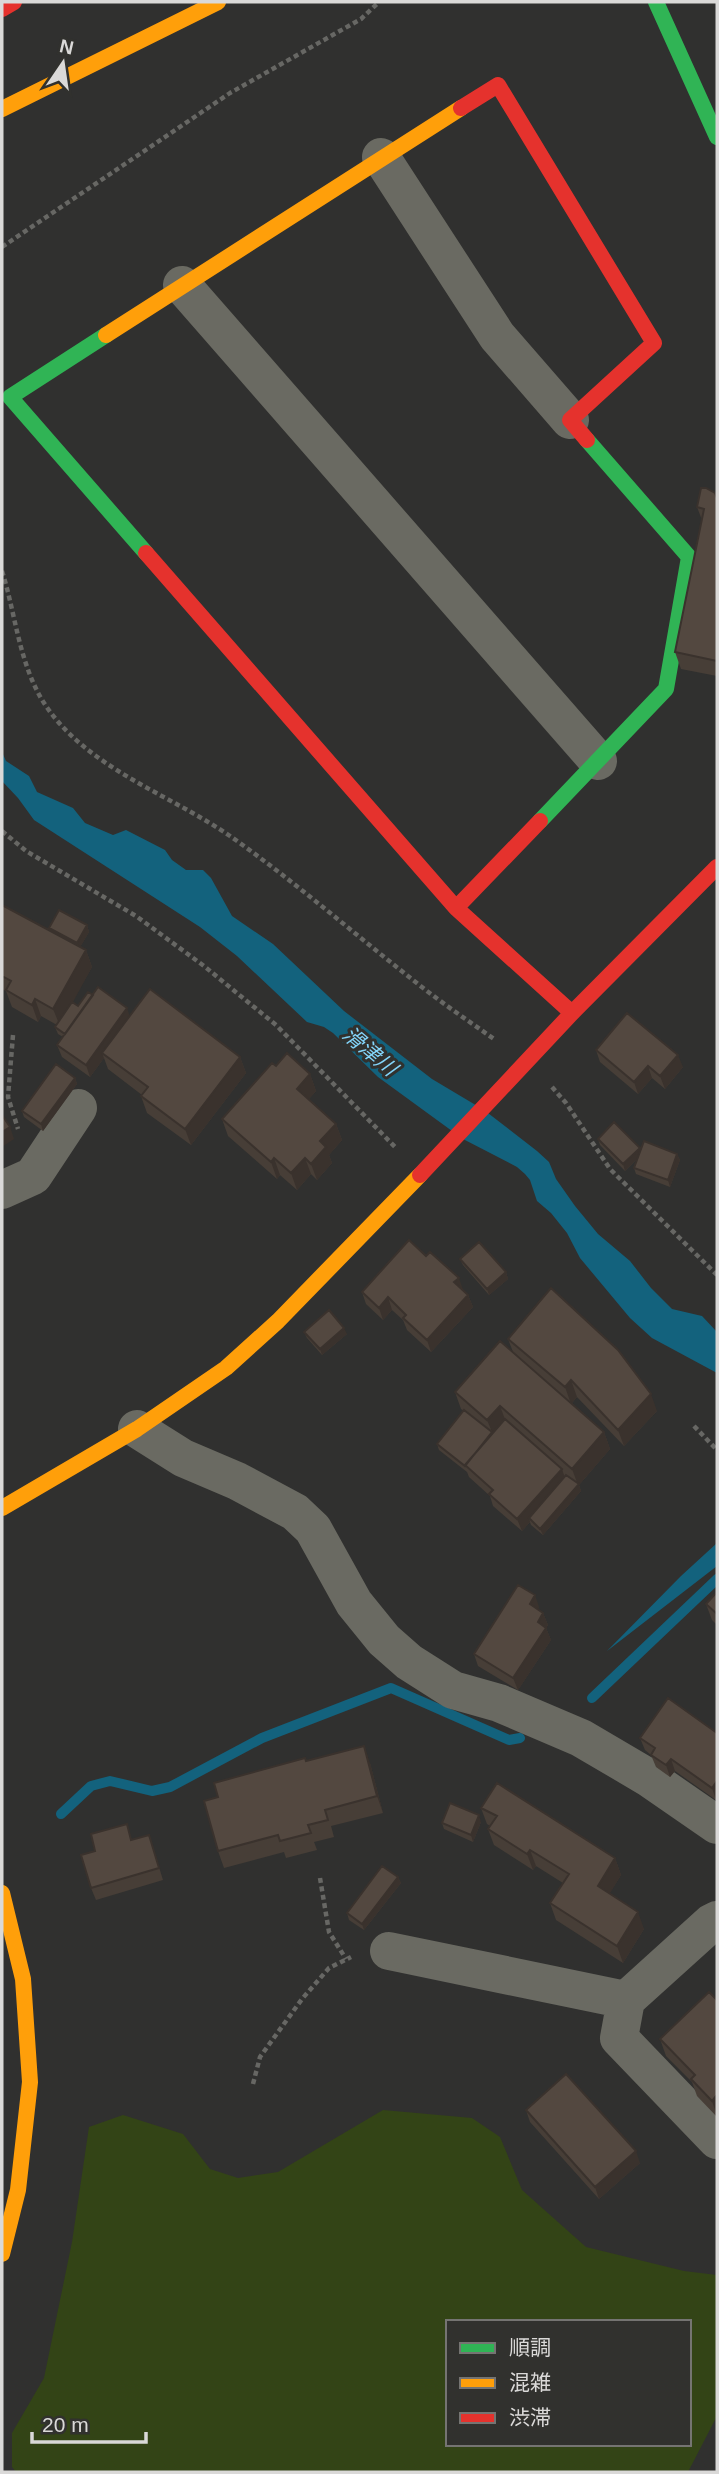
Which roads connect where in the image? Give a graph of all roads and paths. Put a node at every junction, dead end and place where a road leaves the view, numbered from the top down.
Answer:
1 (14, 2) edge
2 (218, 2) edge
3 (379, 2) edge
4 (656, 2) edge
5 (2, 9) edge
6 (2, 109) edge
7 (717, 137) edge
8 (382, 157) junction
9 (2, 247) edge
10 (182, 285) junction
11 (570, 420) junction
12 (2, 570) edge
13 (598, 761) junction
14 (2, 831) edge
15 (717, 867) edge
16 (456, 908) junction
17 (572, 1013) junction
18 (13, 1035) dead end
19 (521, 1067) junction
20 (78, 1108) dead end
21 (427, 1167) junction
22 (17, 1183) edge
23 (717, 1275) edge
24 (694, 1426) dead end
25 (137, 1429) junction
26 (717, 1450) edge
27 (2, 1507) edge
28 (717, 1825) edge
29 (320, 1878) dead end
30 (2, 1893) edge
31 (717, 1920) edge
32 (389, 1951) joint
33 (346, 1959) junction
34 (626, 2000) junction
35 (253, 2084) dead end
36 (717, 2140) edge
37 (2, 2254) edge

1 - 5 main road
2 - 6 main road
3 - 9 path
4 - 7 main road
8 - 10 main road
8 - 11 street
8 - 11 main road
10 - 13 street
10 - 16 main road
11 - 13 main road
12 - 19 path
13 - 16 main road
14 - 21 path
15 - 17 main road
16 - 17 main road
17 - 19 main road
18 - 22 path
19 - 21 main road
19 - 23 path
20 - 22 street
21 - 25 main road
24 - 26 path
25 - 27 main road
25 - 28 street
29 - 33 path
30 - 37 main road
31 - 34 street
32 - 33 path
32 - 34 street
33 - 35 path
34 - 36 street

